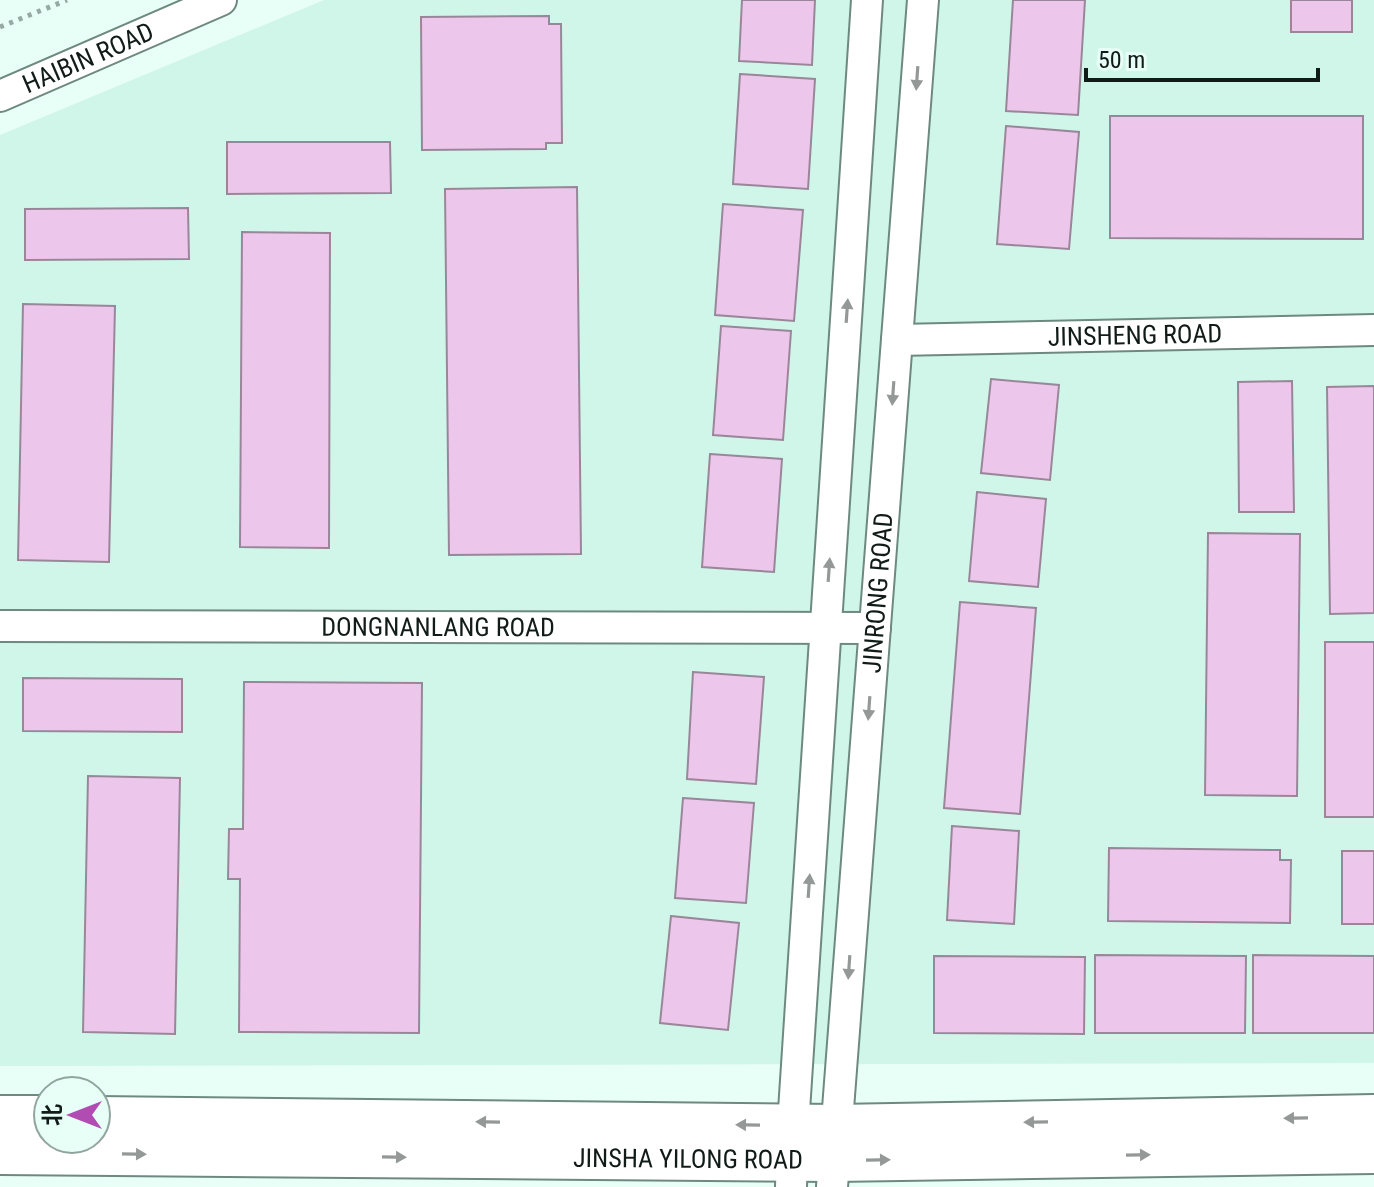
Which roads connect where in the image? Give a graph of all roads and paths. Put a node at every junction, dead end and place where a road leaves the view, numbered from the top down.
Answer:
1 (67, 0) edge
2 (221, 0) edge
3 (867, 0) edge
4 (923, 0) edge
5 (0, 27) edge
6 (0, 96) edge
7 (1374, 330) edge
8 (897, 340) junction
9 (0, 626) edge
10 (825, 628) junction
11 (875, 628) junction
12 (1374, 1116) edge
13 (0, 1117) edge
14 (32, 1117) edge
15 (112, 1119) edge
16 (1374, 1152) edge
17 (0, 1153) edge
18 (813, 1158) edge

1 - 5 path
2 - 6 street, HAIBIN ROAD
10 -> 3 street, JINRONG ROAD
4 -> 8 street, JINRONG ROAD
7 - 8 street, JINSHENG ROAD
8 -> 11 street, JINRONG ROAD
9 - 10 street, DONGNANLANG ROAD
10 - 11 street, DONGNANLANG ROAD
18 -> 10 street, JINRONG ROAD
11 -> 18 street, JINRONG ROAD
12 -> 18 street, JINSHA YILONG ROAD
13 - 14 street
18 -> 15 street, JINSHA YILONG ROAD
18 -> 16 street, JINSHA YILONG ROAD
17 -> 18 street, JINSHA YILONG ROAD

